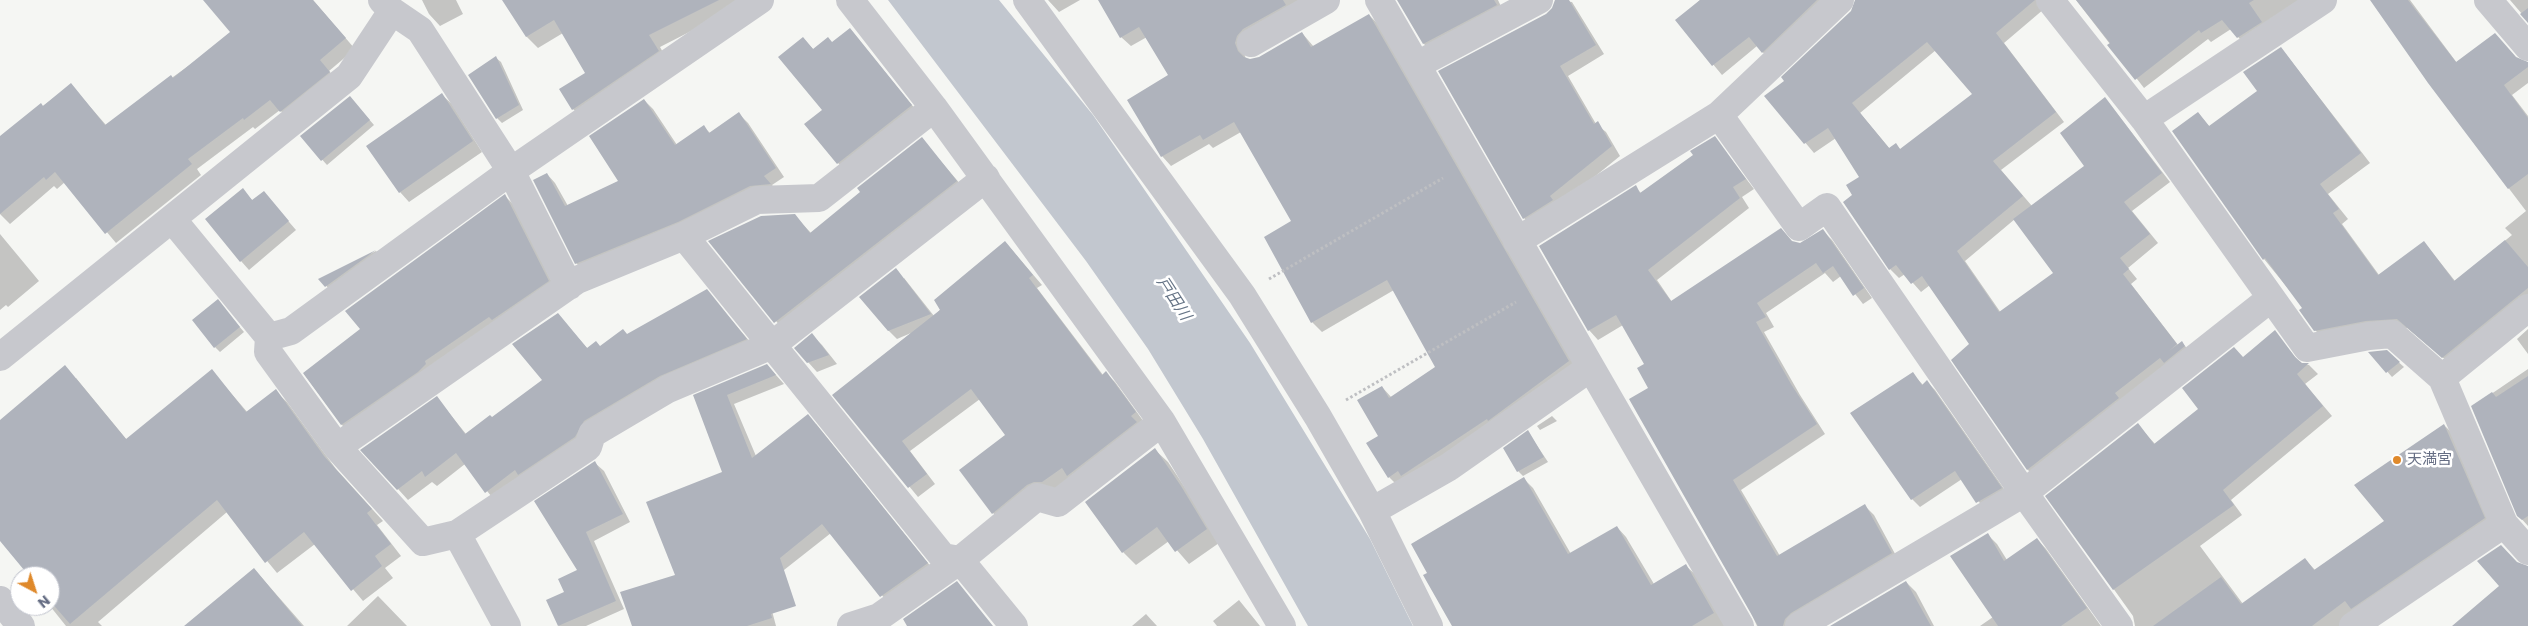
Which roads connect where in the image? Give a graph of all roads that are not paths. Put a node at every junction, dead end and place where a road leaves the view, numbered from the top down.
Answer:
1 (760, 0) edge
2 (850, 0) edge
3 (1026, 0) edge
4 (1326, 0) edge
5 (1378, 0) edge
6 (1538, 0) edge
7 (1840, 0) edge
8 (2050, 0) edge
9 (2323, 0) edge
10 (2488, 0) edge
11 (387, 6) edge
12 (1251, 43) dead end
13 (2528, 47) edge
14 (1417, 65) junction
15 (934, 108) junction
16 (1719, 115) junction
17 (2144, 119) junction
18 (511, 171) junction
19 (986, 178) junction
20 (172, 219) junction
21 (684, 236) junction
22 (1517, 241) junction
23 (569, 286) junction
24 (2271, 298) junction
25 (2528, 308) edge
26 (269, 337) junction
27 (772, 345) junction
28 (0, 357) edge
29 (1590, 368) junction
30 (2442, 378) junction
31 (1162, 422) junction
32 (337, 447) junction
33 (2024, 493) junction
34 (1372, 511) junction
35 (2504, 524) junction
36 (457, 534) junction
37 (2528, 551) edge
38 (960, 560) junction
39 (0, 600) edge
40 (21, 626) edge
41 (507, 626) edge
42 (851, 626) edge
43 (1014, 626) edge
44 (1282, 626) edge
45 (1429, 626) edge
46 (1740, 626) edge
47 (1799, 626) edge
48 (2119, 626) edge
49 (2353, 626) edge

1 - 18 street
2 - 15 street
3 - 34 street
4 - 12 street
5 - 14 street
6 - 14 street
7 - 16 street
8 - 17 street
9 - 17 street
10 - 13 street
11 - 18 street
11 - 20 street
14 - 22 street
15 - 19 street
15 - 21 street
16 - 22 street
16 - 33 street
17 - 24 street
18 - 23 street
18 - 26 street
19 - 27 street
19 - 31 street
20 - 26 street
20 - 28 street
21 - 23 street
21 - 27 street
22 - 29 street
23 - 32 street
24 - 30 street
24 - 33 street
25 - 30 street
26 - 32 street
27 - 36 street
27 - 38 street
29 - 34 street
29 - 46 street
30 - 35 street
31 - 38 street
31 - 44 street
32 - 36 street
33 - 47 street
33 - 48 street
34 - 45 street
35 - 37 street
35 - 49 street
36 - 41 street
38 - 42 street
38 - 43 street
39 - 40 street

